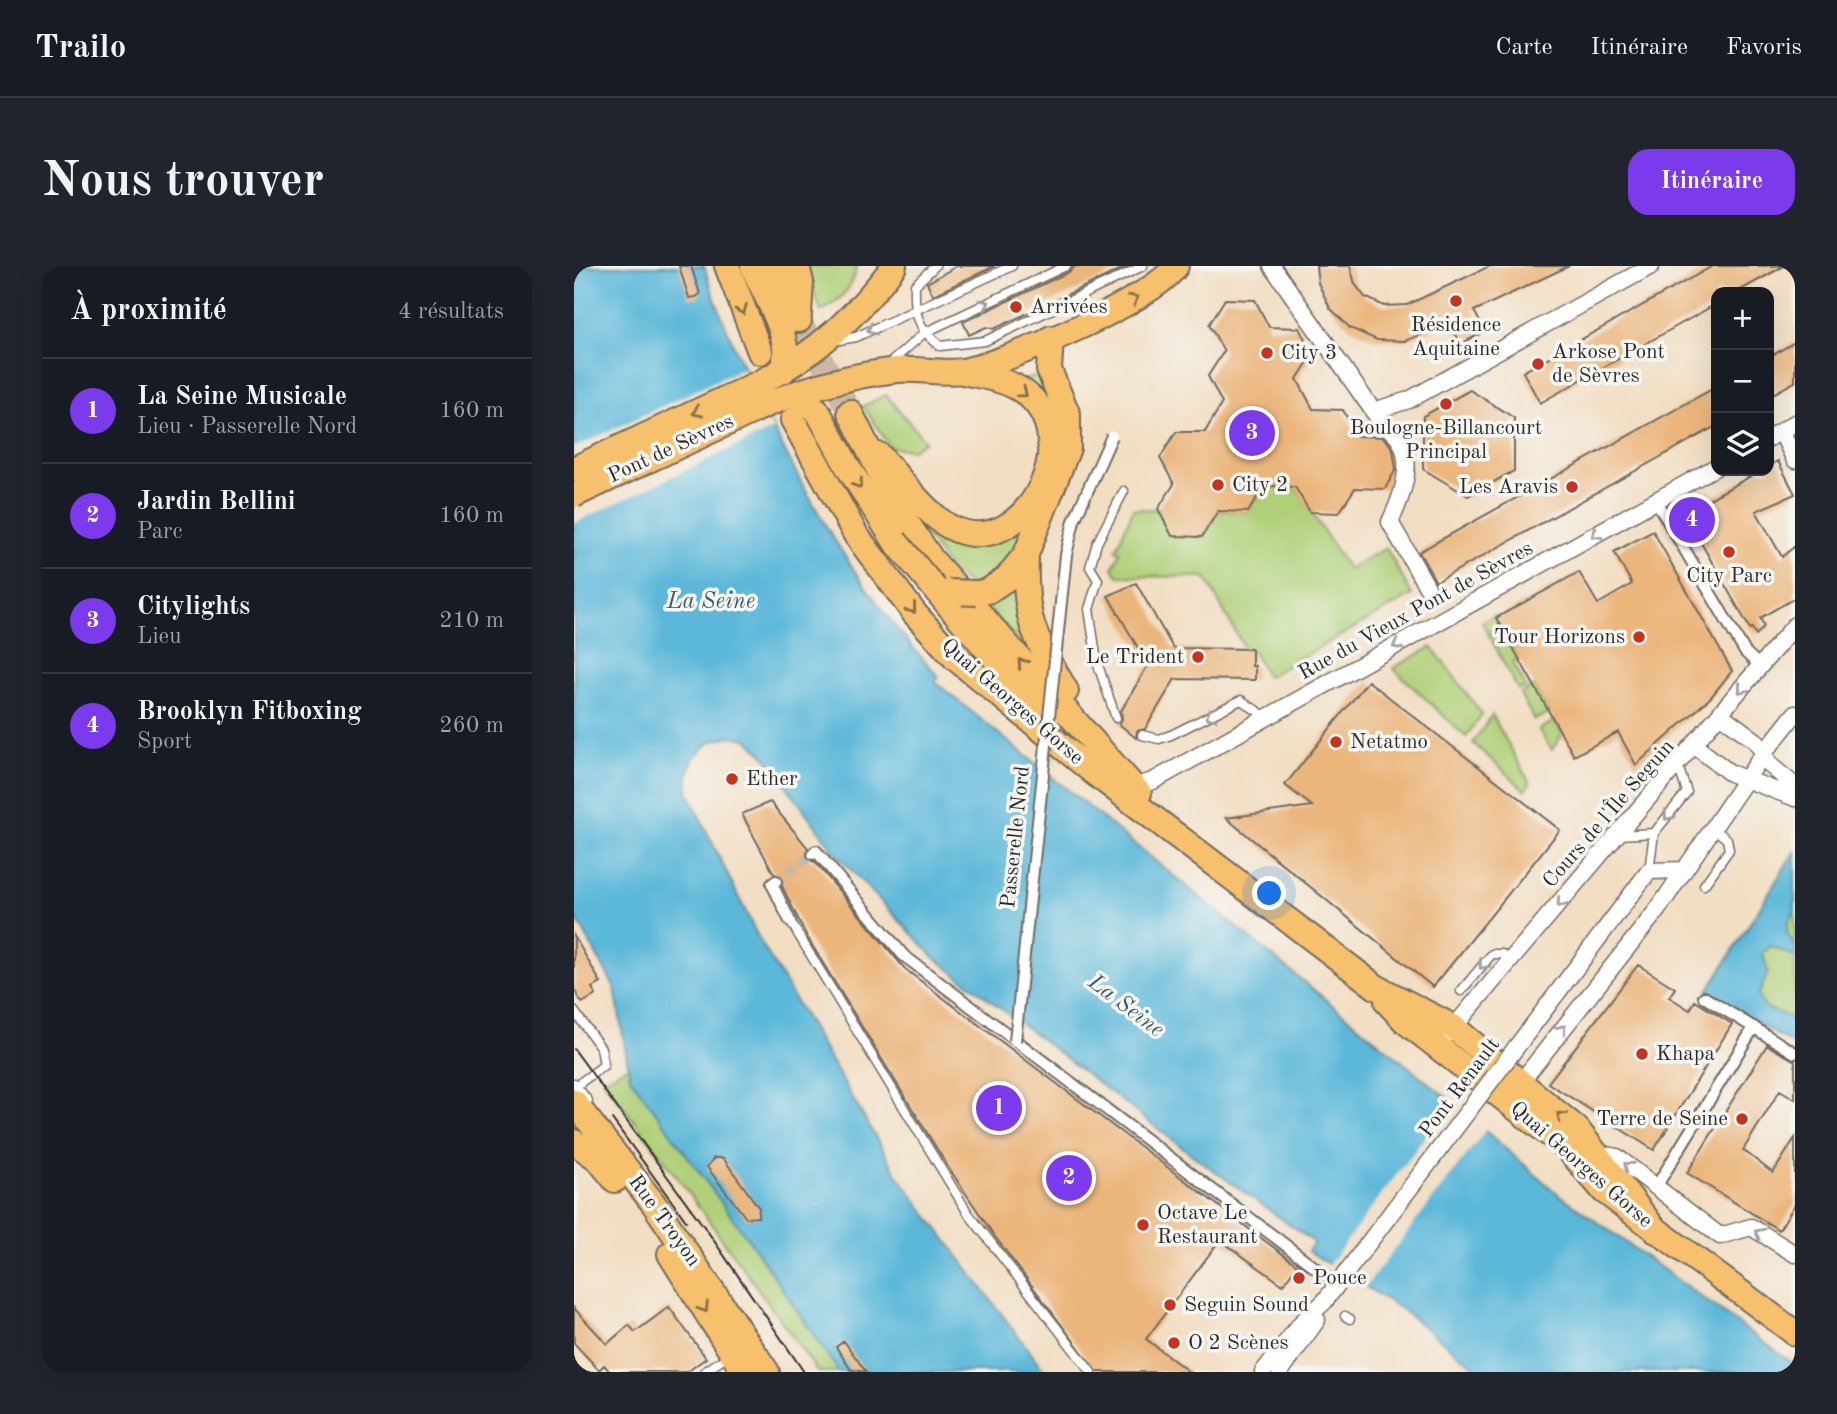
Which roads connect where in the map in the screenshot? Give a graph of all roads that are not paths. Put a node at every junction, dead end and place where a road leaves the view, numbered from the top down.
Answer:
1 (727, 266) edge
2 (753, 266) edge
3 (776, 266) edge
4 (797, 266) edge
5 (894, 266) edge
6 (935, 266) edge
7 (1012, 266) edge
8 (1066, 266) edge
9 (1143, 266) edge
10 (1176, 266) edge
11 (1272, 266) edge
12 (1651, 266) edge
13 (914, 312) junction
14 (924, 333) junction
15 (1051, 338) junction
16 (827, 342) junction
17 (760, 352) dead end
18 (783, 371) junction
19 (959, 371) junction
20 (876, 374) junction
21 (764, 393) junction
22 (793, 394) junction
23 (1373, 411) junction
24 (793, 420) dead end
25 (1782, 431) edge
26 (1112, 436) dead end
27 (1795, 460) edge
28 (574, 469) edge
29 (1711, 470) edge
30 (1124, 491) dead end
31 (574, 495) edge
32 (1656, 501) junction
33 (856, 535) junction
34 (1026, 554) junction
35 (1427, 587) dead end
36 (949, 599) junction
37 (1795, 625) edge
38 (1761, 667) junction
39 (1795, 714) edge
40 (1721, 715) junction
41 (1116, 718) dead end
42 (1268, 719) junction
43 (1142, 735) dead end
44 (1092, 741) junction
45 (1695, 746) junction
46 (1764, 753) junction
47 (1678, 766) junction
48 (1093, 772) junction
49 (1747, 778) junction
50 (1133, 786) junction
51 (1795, 786) edge
52 (1795, 798) edge
53 (1162, 824) junction
54 (1713, 828) junction
55 (1654, 834) junction
56 (1618, 835) junction
57 (813, 853) dead end
58 (1684, 870) junction
59 (1649, 872) junction
60 (776, 881) dead end
61 (1704, 885) dead end
62 (790, 920) joint
63 (1510, 961) junction
64 (1376, 987) junction
65 (1461, 991) dead end
66 (1704, 997) dead end
67 (574, 1011) edge
68 (1453, 1027) junction
69 (1754, 1027) junction
70 (1015, 1041) junction
71 (1438, 1047) junction
72 (1795, 1053) edge
73 (1474, 1074) junction
74 (1521, 1083) junction
75 (578, 1098) edge
76 (574, 1142) edge
77 (1597, 1153) junction
78 (1656, 1187) junction
79 (1656, 1231) junction
80 (1793, 1248) edge
81 (1338, 1285) junction
82 (1324, 1302) junction
83 (1795, 1333) edge
84 (742, 1356) edge
85 (704, 1372) edge
86 (767, 1372) edge
87 (1091, 1372) edge
88 (1263, 1372) edge
89 (1280, 1372) edge

1 -> 17 main road
2 - 18 main road
3 - 4 main road
5 - 16 main road
6 - 13 lane
7 - 13 lane
14 -> 8 lane
9 - 14 lane
15 -> 10 main road
11 - 23 street
12 - 23 street
13 - 14 lane
13 -> 16 lane
14 - 20 lane
15 - 19 main road
15 - 34 main road
16 - 18 main road
18 - 21 main road
19 - 20 main road
19 - 44 main road, Quai Georges Gorse
20 - 22 main road
21 - 22 main road
21 -> 28 main road, Pont de Sèvres, bridge
21 - 31 main road, Pont de Sèvres, bridge
22 -> 36 main road, bridge
23 - 35 street
24 - 33 main road, Quai Georges Gorse
25 - 27 street
26 - 70 street, Passerelle Nord, bridge
29 - 32 street, Rue du Vieux Pont de Sèvres
30 - 41 lane
32 - 38 street
32 -> 42 street, Rue du Vieux Pont de Sèvres
33 - 36 main road
33 -> 48 main road, Quai Georges Gorse
34 - 36 main road, bridge
34 - 44 main road
36 - 48 main road
37 - 38 street, Cours de l'Île Seguin
38 -> 40 street, Cours de l'Île Seguin
39 - 46 street
40 - 45 street, Cours de l'Île Seguin
40 - 46 street
42 -> 43 lane
42 - 50 street, Rue du Vieux Pont de Sèvres
44 - 50 main road, Quai Georges Gorse
45 - 47 street, Cours de l'Île Seguin
45 - 49 street
46 - 49 street
46 - 51 street
47 -> 55 lane
47 - 56 street, Cours de l'Île Seguin
48 - 53 main road, Quai Georges Gorse
49 - 52 street
49 - 54 street
50 - 53 main road, Quai Georges Gorse
53 - 64 main road, Quai Georges Gorse
54 - 58 street
54 - 61 lane
55 - 56 lane
55 - 59 lane
56 -> 63 street, Cours de l'Île Seguin
57 - 70 street
58 - 59 street
74 -> 58 street
59 - 81 street, Pont Renault, bridge
60 - 62 street
62 - 87 lane
63 -> 65 lane
63 - 68 street, Cours de l'Île Seguin
64 - 68 main road, Quai Georges Gorse
64 - 71 main road, Quai Georges Gorse
66 - 69 street
67 - 75 lane
68 - 71 street
68 - 74 main road, Quai Georges Gorse
69 - 72 street
69 - 78 street
70 - 81 street
71 - 73 main road, Quai Georges Gorse
73 - 74 street
73 - 79 main road, Quai Georges Gorse
77 -> 74 main road, Quai Georges Gorse
75 - 84 main road, Rue Troyon
76 -> 84 main road, Rue Troyon
78 -> 77 street
77 - 79 main road, Quai Georges Gorse
80 -> 78 street
79 - 83 main road, Quai Georges Gorse
81 - 82 street, Pont Renault, bridge
82 - 88 street
82 - 89 street
84 - 85 lane
84 - 86 main road, Rue Troyon

